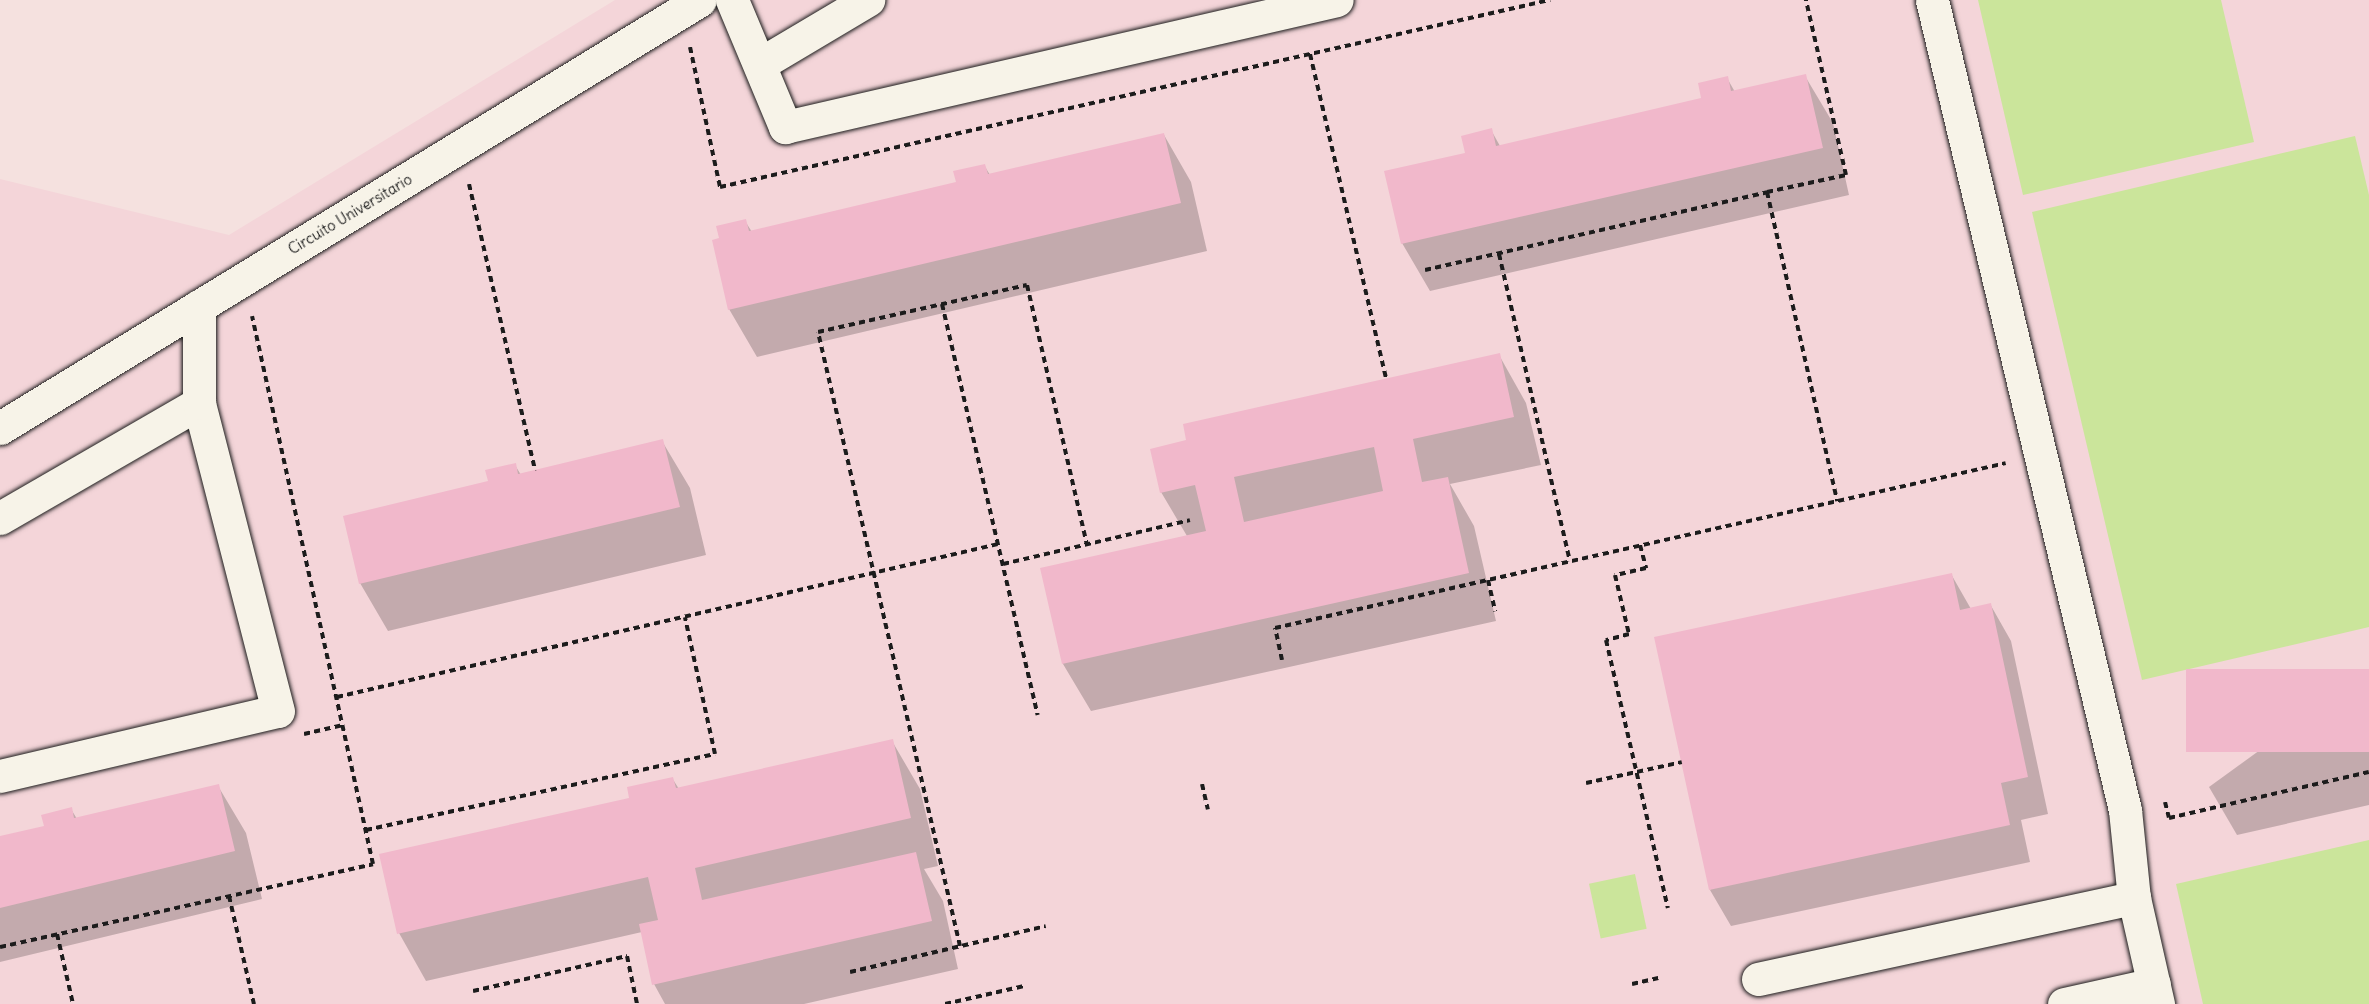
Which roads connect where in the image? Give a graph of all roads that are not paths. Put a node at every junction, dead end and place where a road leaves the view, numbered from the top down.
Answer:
1 (700, 0) edge
2 (732, 0) edge
3 (868, 0) edge
4 (1337, 0) edge
5 (1932, 0) edge
6 (760, 64) junction
7 (199, 306) junction
8 (199, 403) junction
9 (0, 428) edge
10 (0, 518) edge
11 (0, 776) edge
12 (2134, 898) junction
13 (1758, 979) dead end
14 (2156, 994) edge
15 (2064, 1004) edge

1 - 7 street, Circuito Universitario
2 - 6 street
3 - 6 street
4 - 6 street
5 - 12 street
7 - 8 street
7 - 9 street, Circuito Universitario
8 - 10 street
8 - 11 street
12 - 13 street
12 - 14 street
14 - 15 street

